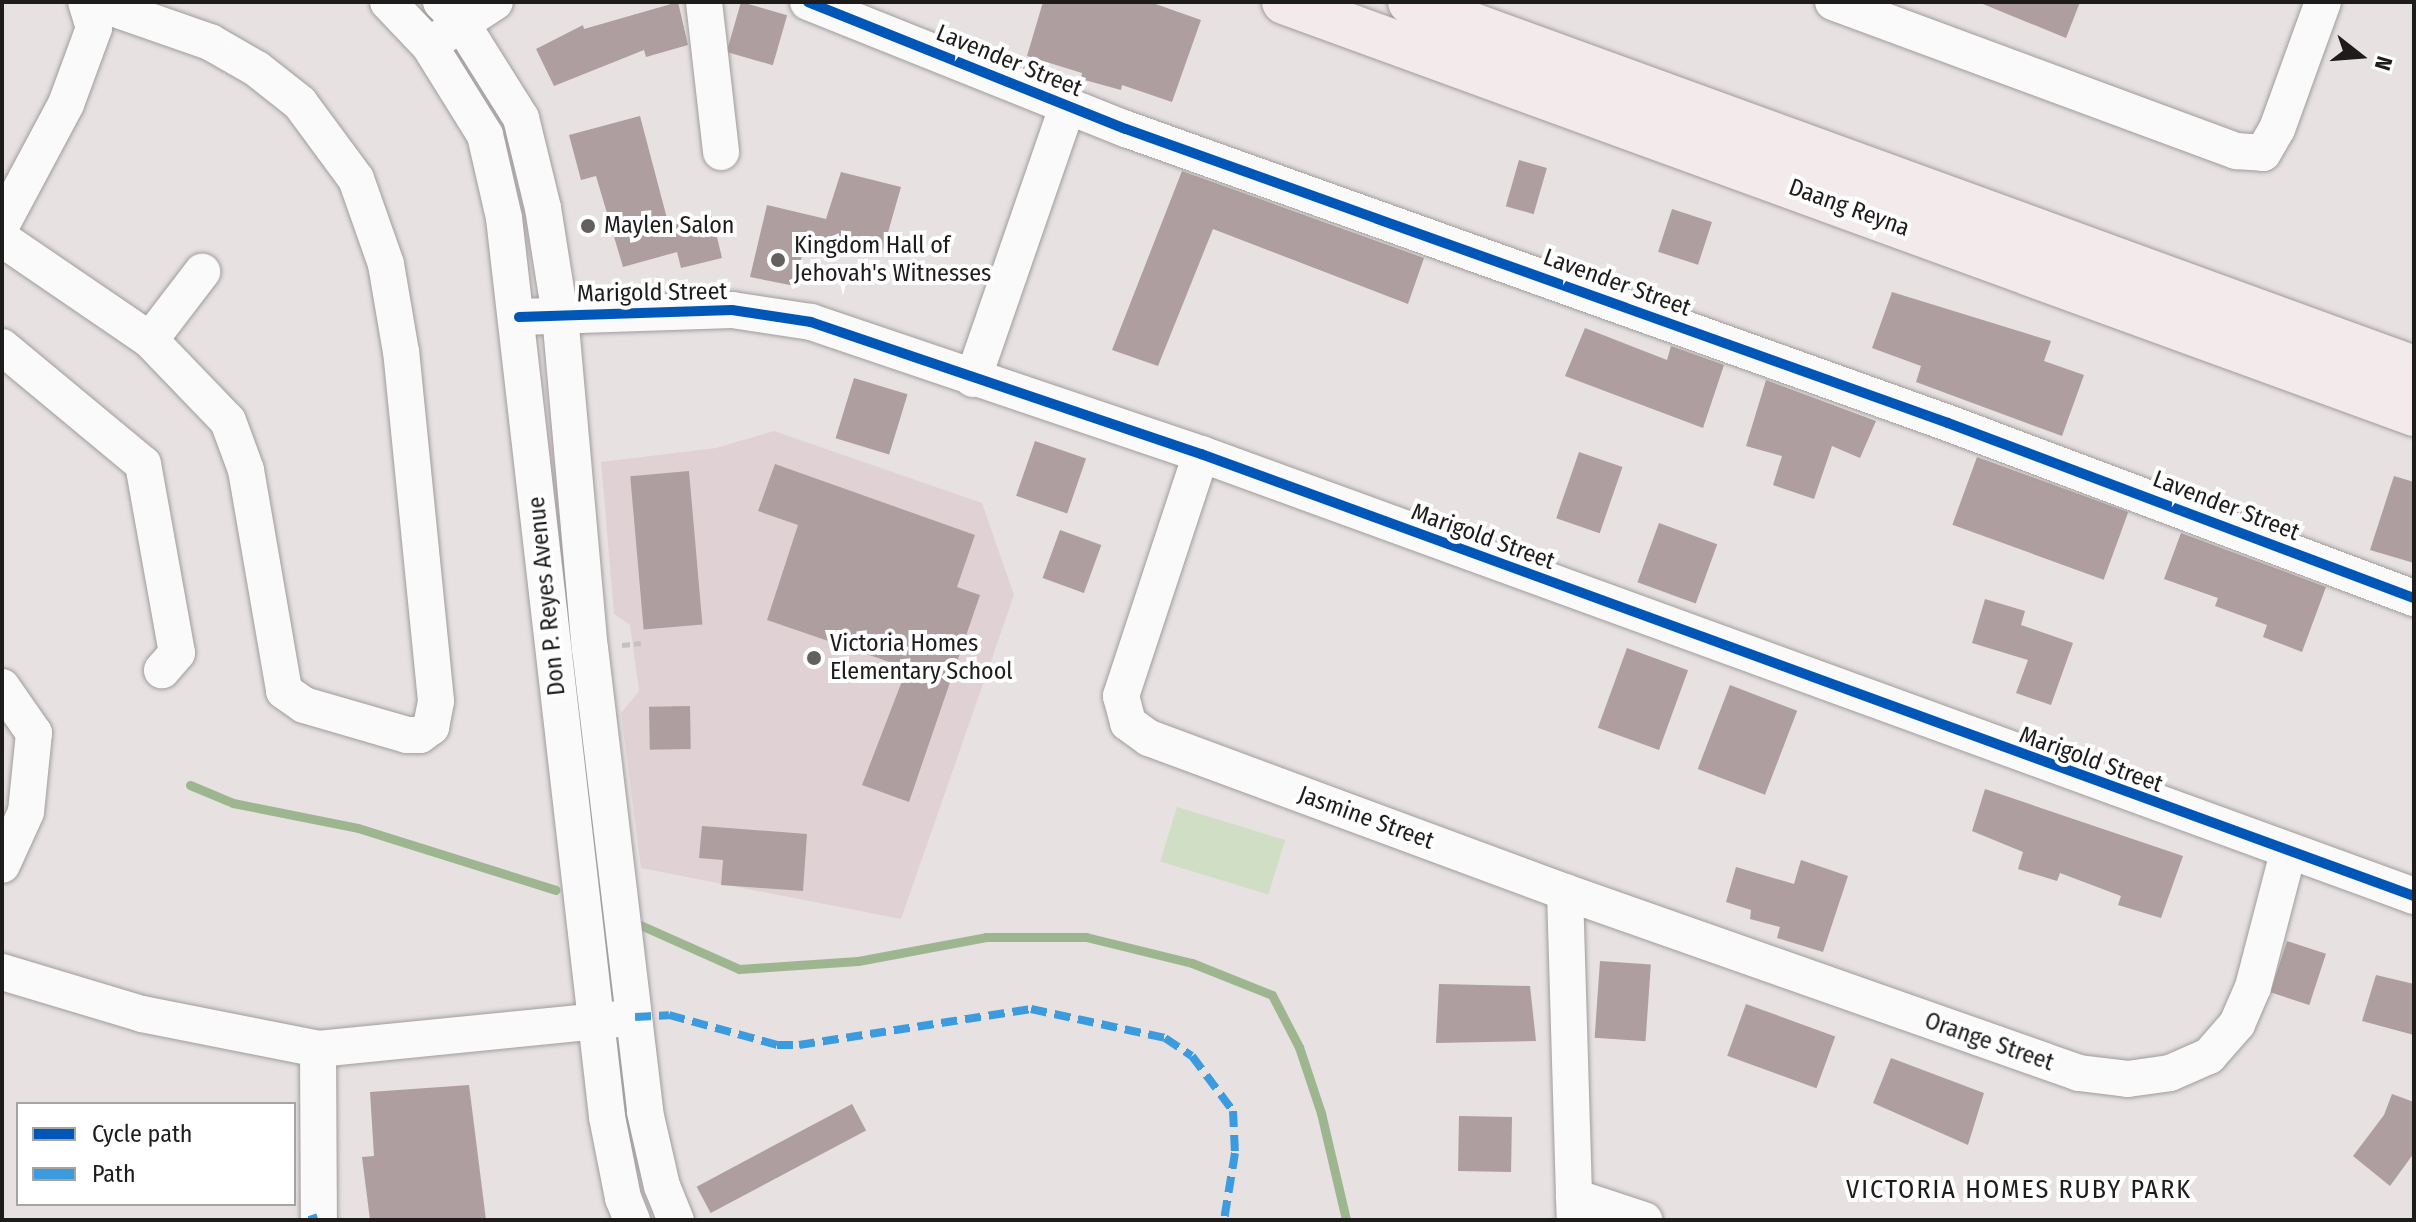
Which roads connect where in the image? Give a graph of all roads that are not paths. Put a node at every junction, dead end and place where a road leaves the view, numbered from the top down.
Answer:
1 (388, 2) edge
2 (495, 2) edge
3 (704, 2) edge
4 (808, 2) edge
5 (1284, 2) edge
6 (1410, 2) edge
7 (1833, 2) edge
8 (2323, 2) edge
9 (105, 9) edge
10 (452, 13) edge
11 (429, 45) junction
12 (1067, 107) junction
13 (721, 152) dead end
14 (2, 224) edge
15 (2, 239) edge
16 (202, 272) dead end
17 (560, 315) junction
18 (519, 317) junction
19 (150, 340) junction
20 (2, 347) edge
21 (2414, 368) edge
22 (973, 379) junction
23 (2414, 414) edge
24 (1201, 454) junction
25 (2414, 598) edge
26 (162, 670) dead end
27 (2, 687) edge
28 (2288, 853) junction
29 (2, 865) edge
30 (1565, 892) junction
31 (2414, 896) edge
32 (2, 972) edge
33 (635, 1017) junction
34 (595, 1021) junction
35 (318, 1049) junction
36 (1575, 1209) edge
37 (319, 1220) edge
38 (632, 1220) edge
39 (676, 1220) edge
40 (1644, 1220) edge

1 - 11 street, Don P. Reyes Avenue
2 - 10 street
3 - 13 street
4 - 12 street, Lavender Street
5 - 23 main road, Daang Reyna
6 - 21 main road, Daang Reyna
7 - 8 street
9 - 14 street
9 - 19 street
10 - 11 street
10 - 17 street, Don P. Reyes Avenue
11 - 18 street, Don P. Reyes Avenue
12 - 22 street
12 - 25 street, Lavender Street
15 - 19 street
16 - 19 street
17 - 18 street, Marigold Street
17 - 22 street, Marigold Street
17 - 33 street, Don P. Reyes Avenue
18 - 34 street, Don P. Reyes Avenue
20 - 26 street
22 - 24 street, Marigold Street
24 - 28 street, Marigold Street
24 - 30 street, Jasmine Street
27 - 29 street
28 - 30 street, Orange Street
28 - 31 street, Marigold Street
30 - 36 street
32 - 35 street
33 - 34 street
33 - 39 street, Don P. Reyes Avenue
34 - 35 street
34 - 38 street, Don P. Reyes Avenue
35 - 37 street
36 - 40 street

